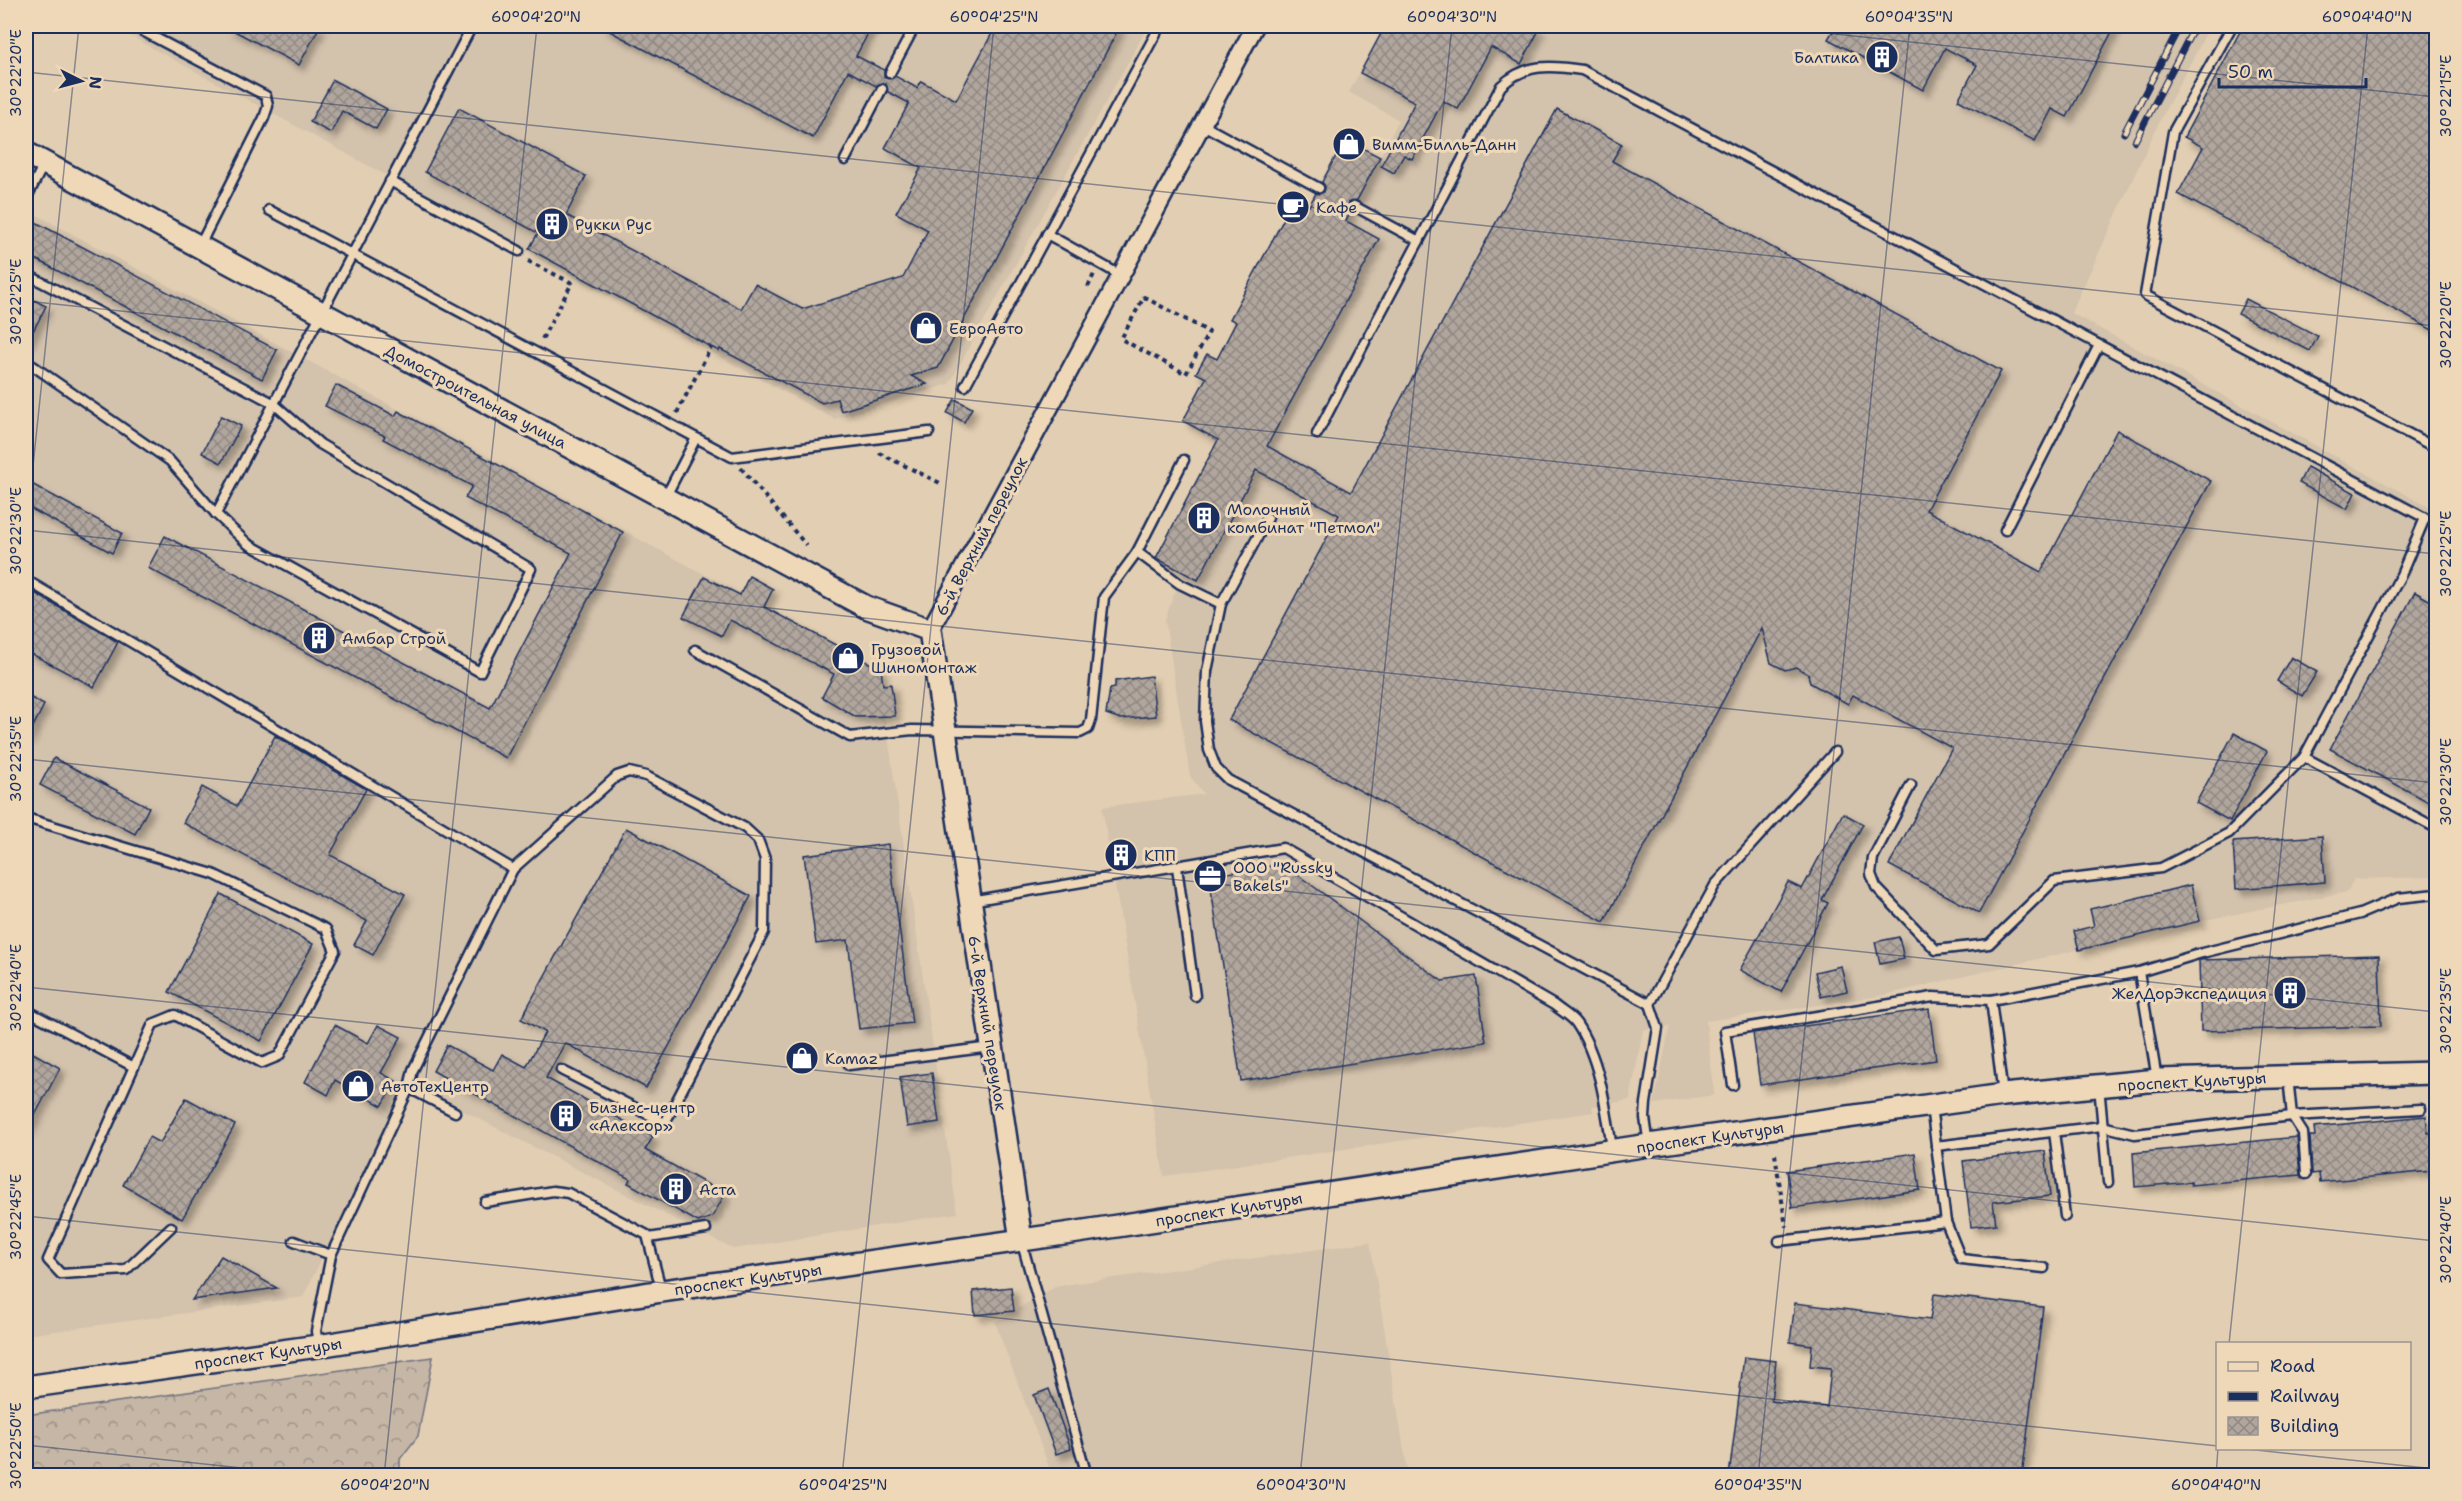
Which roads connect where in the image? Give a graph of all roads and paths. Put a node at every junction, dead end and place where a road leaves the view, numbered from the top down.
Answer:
1 (133, 26) edge
2 (472, 26) edge
3 (915, 26) edge
4 (1160, 26) edge
5 (1255, 26) edge
6 (2232, 26) edge
7 (890, 73) dead end
8 (882, 89) dead end
9 (1201, 124) junction
10 (26, 153) edge
11 (844, 160) dead end
12 (44, 163) junction
13 (390, 181) junction
14 (1318, 188) dead end
15 (26, 199) edge
16 (1354, 206) dead end
17 (269, 210) dead end
18 (1047, 234) junction
19 (1419, 241) junction
20 (199, 247) junction
21 (519, 250) joint
22 (351, 254) junction
23 (26, 274) edge
24 (1120, 275) junction
25 (1144, 297) joint
26 (320, 312) junction
27 (2099, 345) junction
28 (711, 347) dead end
29 (535, 352) junction
30 (26, 361) edge
31 (965, 386) dead end
32 (273, 403) junction
33 (671, 425) junction
34 (929, 432) dead end
35 (1317, 434) dead end
36 (696, 438) junction
37 (856, 442) junction
38 (2436, 448) edge
39 (732, 457) junction
40 (1184, 460) dead end
41 (940, 483) dead end
42 (665, 498) junction
43 (216, 514) junction
44 (1268, 518) dead end
45 (2005, 530) dead end
46 (806, 545) dead end
47 (1137, 552) junction
48 (26, 580) edge
49 (1221, 604) junction
50 (930, 630) junction
51 (695, 650) dead end
52 (944, 730) junction
53 (1835, 752) dead end
54 (2304, 757) junction
55 (1911, 785) dead end
56 (26, 819) edge
57 (2436, 828) edge
58 (1177, 867) junction
59 (513, 869) junction
60 (2436, 894) edge
61 (970, 901) junction
62 (2139, 972) junction
63 (1195, 996) dead end
64 (1991, 1000) junction
65 (1650, 1004) junction
66 (26, 1010) edge
67 (992, 1047) junction
68 (849, 1065) dead end
69 (134, 1067) junction
70 (561, 1070) dead end
71 (2436, 1074) edge
72 (2288, 1077) junction
73 (2158, 1080) junction
74 (1734, 1085) dead end
75 (2099, 1086) junction
76 (409, 1088) junction
77 (2003, 1095) junction
78 (1931, 1106) junction
79 (2421, 1109) dead end
80 (455, 1112) dead end
81 (2292, 1116) junction
82 (2102, 1126) junction
83 (2054, 1132) junction
84 (1649, 1145) junction
85 (1936, 1146) junction
86 (1612, 1151) junction
87 (1775, 1154) dead end
88 (2306, 1174) dead end
89 (2108, 1182) dead end
90 (485, 1202) dead end
91 (2064, 1216) dead end
92 (1946, 1222) junction
93 (171, 1227) dead end
94 (706, 1229) dead end
95 (649, 1238) junction
96 (1021, 1240) junction
97 (1783, 1240) joint
98 (294, 1241) dead end
99 (331, 1255) junction
100 (2044, 1268) dead end
101 (662, 1291) junction
102 (318, 1346) junction
103 (26, 1388) edge
104 (1087, 1476) edge

1 - 20 lane
2 - 13 lane
3 - 7 lane
4 - 18 lane
5 - 9 street, 6-й Верхний переулок
6 - 38 lane
8 - 11 lane
9 - 14 lane
9 - 24 street, 6-й Верхний переулок
10 - 12 street, Домостроительная улица
12 - 15 lane
12 - 20 street, Домостроительная улица
13 - 21 lane
13 - 22 lane
16 - 19 lane
17 - 22 lane
18 - 24 lane
18 - 31 lane
19 - 27 lane
19 - 35 lane
20 - 26 street, Домостроительная улица
21 - 29 path
22 - 26 lane
22 - 29 lane
23 - 32 lane
24 - 50 street, 6-й Верхний переулок
25 - 25 path
26 - 32 lane
26 - 42 street, Домостроительная улица
27 - 45 lane
27 - 54 lane
28 - 33 path
29 - 33 lane
30 - 43 lane
32 - 43 lane
32 - 43 lane
33 - 36 lane
34 - 37 lane
36 - 39 lane
36 - 42 lane
37 - 39 lane
37 - 41 path
39 - 46 path
40 - 47 lane
42 - 50 street, Домостроительная улица
44 - 49 lane
47 - 49 lane
47 - 52 lane
48 - 59 lane
49 - 65 lane
50 - 52 street, 6-й Верхний переулок
51 - 52 lane
52 - 61 street, 6-й Верхний переулок
53 - 65 lane
54 - 55 lane
54 - 57 lane
56 - 69 lane
58 - 61 lane
58 - 63 lane
58 - 86 lane
59 - 70 lane
59 - 76 lane
60 - 62 lane
61 - 67 street, 6-й Верхний переулок
62 - 64 lane
62 - 73 lane
64 - 74 lane
64 - 77 lane
65 - 84 lane
66 - 69 lane
67 - 68 lane
67 - 96 street, 6-й Верхний переулок
69 - 93 lane
71 - 72 street, проспект Культуры
72 - 73 street, проспект Культуры
72 - 81 lane
73 - 75 street, проспект Культуры
75 - 77 street, проспект Культуры
75 - 82 lane
76 - 80 lane
76 - 99 lane
77 - 78 street, проспект Культуры
78 - 84 street, проспект Культуры
78 - 85 lane
79 - 81 lane
81 - 82 lane
81 - 88 lane
82 - 83 lane
82 - 89 lane
83 - 85 lane
83 - 91 lane
84 - 86 street, проспект Культуры
85 - 92 lane
86 - 96 street, проспект Культуры
87 - 97 path
90 - 95 lane
92 - 97 lane
92 - 100 lane
94 - 95 lane
95 - 101 lane
96 - 101 street, проспект Культуры
96 - 104 lane
98 - 99 lane
99 - 102 lane
101 - 102 street, проспект Культуры
102 - 103 street, проспект Культуры

